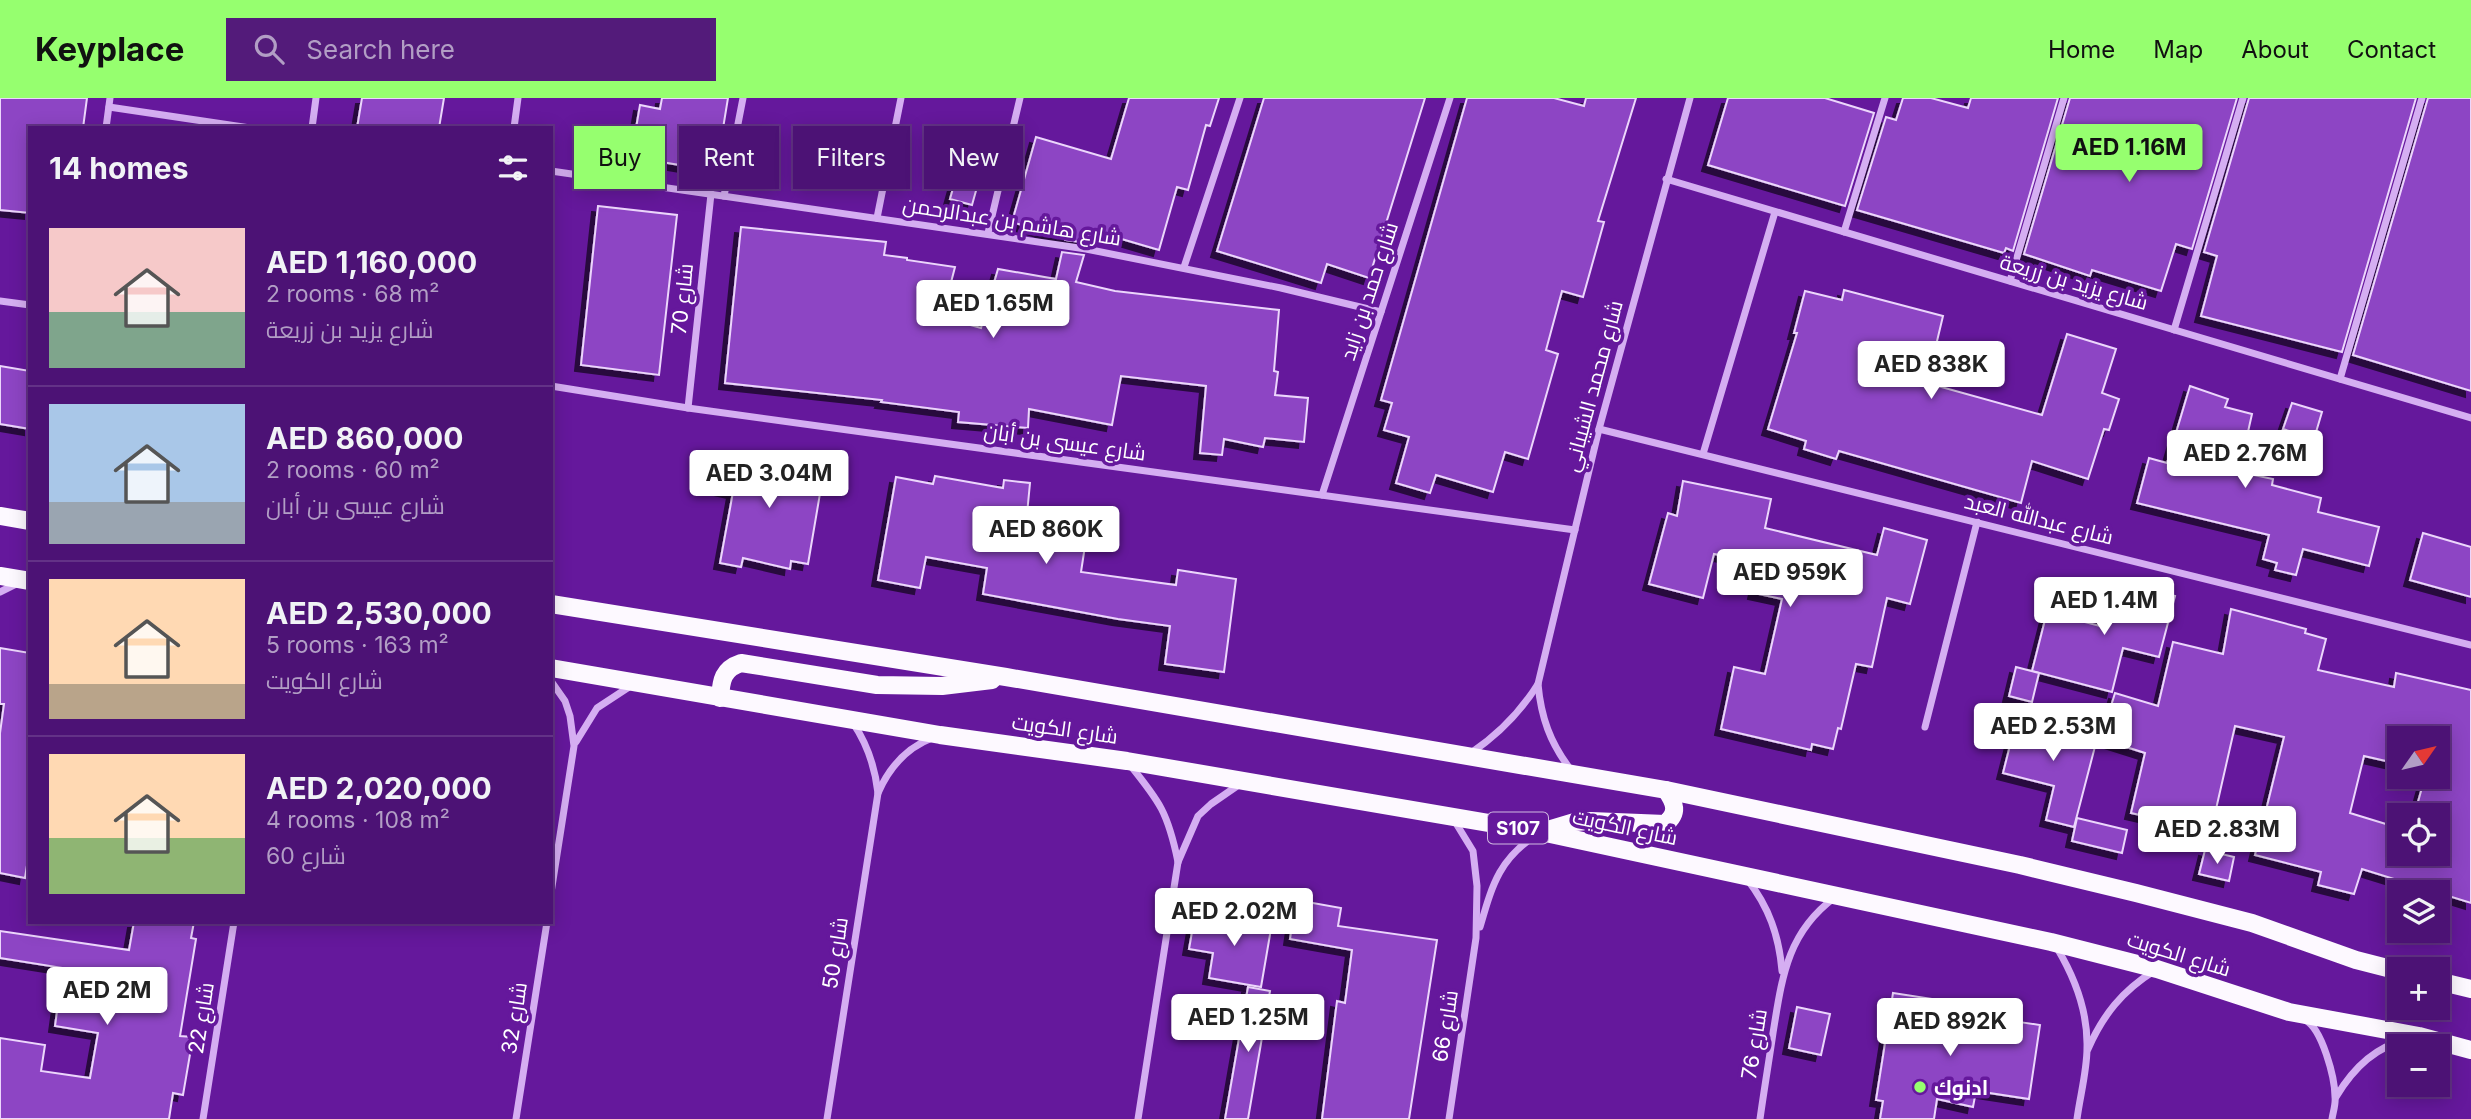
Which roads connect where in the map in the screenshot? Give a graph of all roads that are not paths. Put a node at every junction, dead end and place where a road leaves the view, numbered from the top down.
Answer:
1 (110, 98) edge
2 (316, 98) edge
3 (518, 98) edge
4 (743, 98) edge
5 (901, 98) edge
6 (1020, 98) edge
7 (1240, 98) edge
8 (1450, 98) edge
9 (1690, 98) edge
10 (1885, 98) edge
11 (2064, 98) edge
12 (2243, 98) edge
13 (2422, 98) edge
14 (109, 107) junction
15 (106, 126) edge
16 (237, 126) edge
17 (312, 126) edge
18 (514, 126) edge
19 (553, 171) edge
20 (1667, 179) junction
21 (711, 194) junction
22 (724, 196) junction
23 (1775, 212) junction
24 (877, 218) junction
25 (1844, 232) junction
26 (988, 233) junction
27 (1184, 267) junction
28 (2010, 281) junction
29 (0, 302) edge
30 (28, 304) edge
31 (1381, 312) junction
32 (2174, 330) junction
33 (2340, 379) junction
34 (553, 386) edge
35 (688, 408) junction
36 (2471, 418) edge
37 (1599, 429) junction
38 (1703, 454) junction
39 (1322, 495) junction
40 (0, 516) edge
41 (28, 521) edge
42 (1977, 522) junction
43 (1575, 530) junction
44 (0, 576) edge
45 (28, 580) edge
46 (0, 592) edge
47 (553, 604) edge
48 (2471, 645) edge
49 (553, 668) edge
50 (1006, 677) junction
51 (553, 684) edge
52 (635, 684) junction
53 (1538, 684) junction
54 (720, 698) junction
55 (849, 719) junction
56 (1925, 727) dead end
57 (940, 735) junction
58 (574, 746) junction
59 (1468, 755) junction
60 (1127, 761) junction
61 (1575, 774) junction
62 (1244, 781) junction
63 (1666, 790) junction
64 (877, 793) junction
65 (1451, 816) junction
66 (1541, 832) junction
67 (1178, 862) junction
68 (1744, 876) junction
69 (553, 880) edge
70 (1835, 896) junction
71 (234, 924) edge
72 (547, 924) edge
73 (1476, 938) junction
74 (2055, 943) junction
75 (2387, 968) edge
76 (2157, 969) junction
77 (1782, 975) junction
78 (2450, 984) edge
79 (2471, 989) edge
80 (2288, 1012) junction
81 (2408, 1034) edge
82 (2450, 1044) edge
83 (2387, 1047) edge
84 (2088, 1049) junction
85 (2471, 1050) edge
86 (2336, 1098) junction
87 (203, 1119) edge
88 (516, 1119) edge
89 (827, 1119) edge
90 (1138, 1119) edge
91 (1449, 1119) edge
92 (1759, 1119) edge
93 (2077, 1119) edge
94 (2332, 1119) edge

1 - 14 street
2 - 17 street
3 - 18 street
4 - 22 street
5 - 24 street
6 - 26 street
7 - 27 street
8 - 31 street, شارع حمد بن زايد
9 - 20 street, شارع محمد الشيباني
10 - 25 street
11 - 28 street
12 - 32 street
13 - 33 street
14 - 15 street
14 - 16 street
19 - 21 street, شارع هاشم بن عبدالرحمن
20 - 23 street, شارع يزيد بن زريعة
20 - 37 street, شارع محمد الشيباني
21 - 22 street, شارع هاشم بن عبدالرحمن
21 - 35 street, شارع 70
22 - 24 street, شارع هاشم بن عبدالرحمن
23 - 25 street, شارع يزيد بن زريعة
23 - 38 street
24 - 26 street, شارع هاشم بن عبدالرحمن
25 - 28 street, شارع يزيد بن زريعة
26 - 27 street, شارع هاشم بن عبدالرحمن
27 - 31 street, شارع هاشم بن عبدالرحمن
28 - 32 street, شارع يزيد بن زريعة
29 - 30 street
31 - 39 street, شارع حمد بن زايد
32 - 33 street, شارع يزيد بن زريعة
33 - 36 street, شارع يزيد بن زريعة
34 - 35 street, شارع عيسى بن أبان
35 - 39 street, شارع عيسى بن أبان
37 - 38 street, شارع عبدالله العبد
37 - 43 street, شارع محمد الشيباني
38 - 42 street, شارع عبدالله العبد
39 - 43 street, شارع عيسى بن أبان
40 - 41 main road
42 - 48 street, شارع عبدالله العبد
42 - 56 street
43 - 53 street, شارع محمد الشيباني
44 - 45 main road
45 - 46 street
47 - 50 main road, شارع الكويت
49 - 52 main road, شارع الكويت / S107
50 - 54 main road
50 - 59 main road, شارع الكويت
51 - 58 street
52 - 54 main road, شارع الكويت / S107
52 - 58 street
53 - 59 street, شارع محمد الشيباني
53 - 61 street, شارع محمد الشيباني
54 - 55 main road, شارع الكويت / S107
55 - 57 main road, شارع الكويت / S107
55 - 64 street, شارع 50
57 - 60 main road, شارع الكويت / S107
57 - 64 street, شارع 50
58 - 69 street
59 - 61 main road, شارع الكويت
60 - 62 main road, شارع الكويت / S107
60 - 67 street
61 - 63 main road, شارع الكويت
62 - 65 main road, شارع الكويت / S107
62 - 67 street
63 - 66 main road
63 - 75 main road, شارع الكويت
64 - 89 street, شارع 50
65 - 66 main road, شارع الكويت / S107
65 - 73 street, شارع 66
66 - 68 main road, شارع الكويت / S107
66 - 73 street, شارع 66
67 - 90 street
68 - 70 main road, شارع الكويت / S107
68 - 77 street, شارع 76
70 - 74 main road, شارع الكويت / S107
70 - 77 street, شارع 76
71 - 87 street, شارع 22
72 - 88 street, شارع 32
73 - 91 street, شارع 66
74 - 76 main road, شارع الكويت / S107
74 - 84 street
76 - 80 main road, شارع الكويت / S107
76 - 84 street
77 - 92 street, شارع 76
78 - 79 main road
80 - 81 main road, شارع الكويت / S107
80 - 86 street
82 - 85 main road, شارع الكويت / S107
83 - 86 street
84 - 93 street
86 - 94 street

